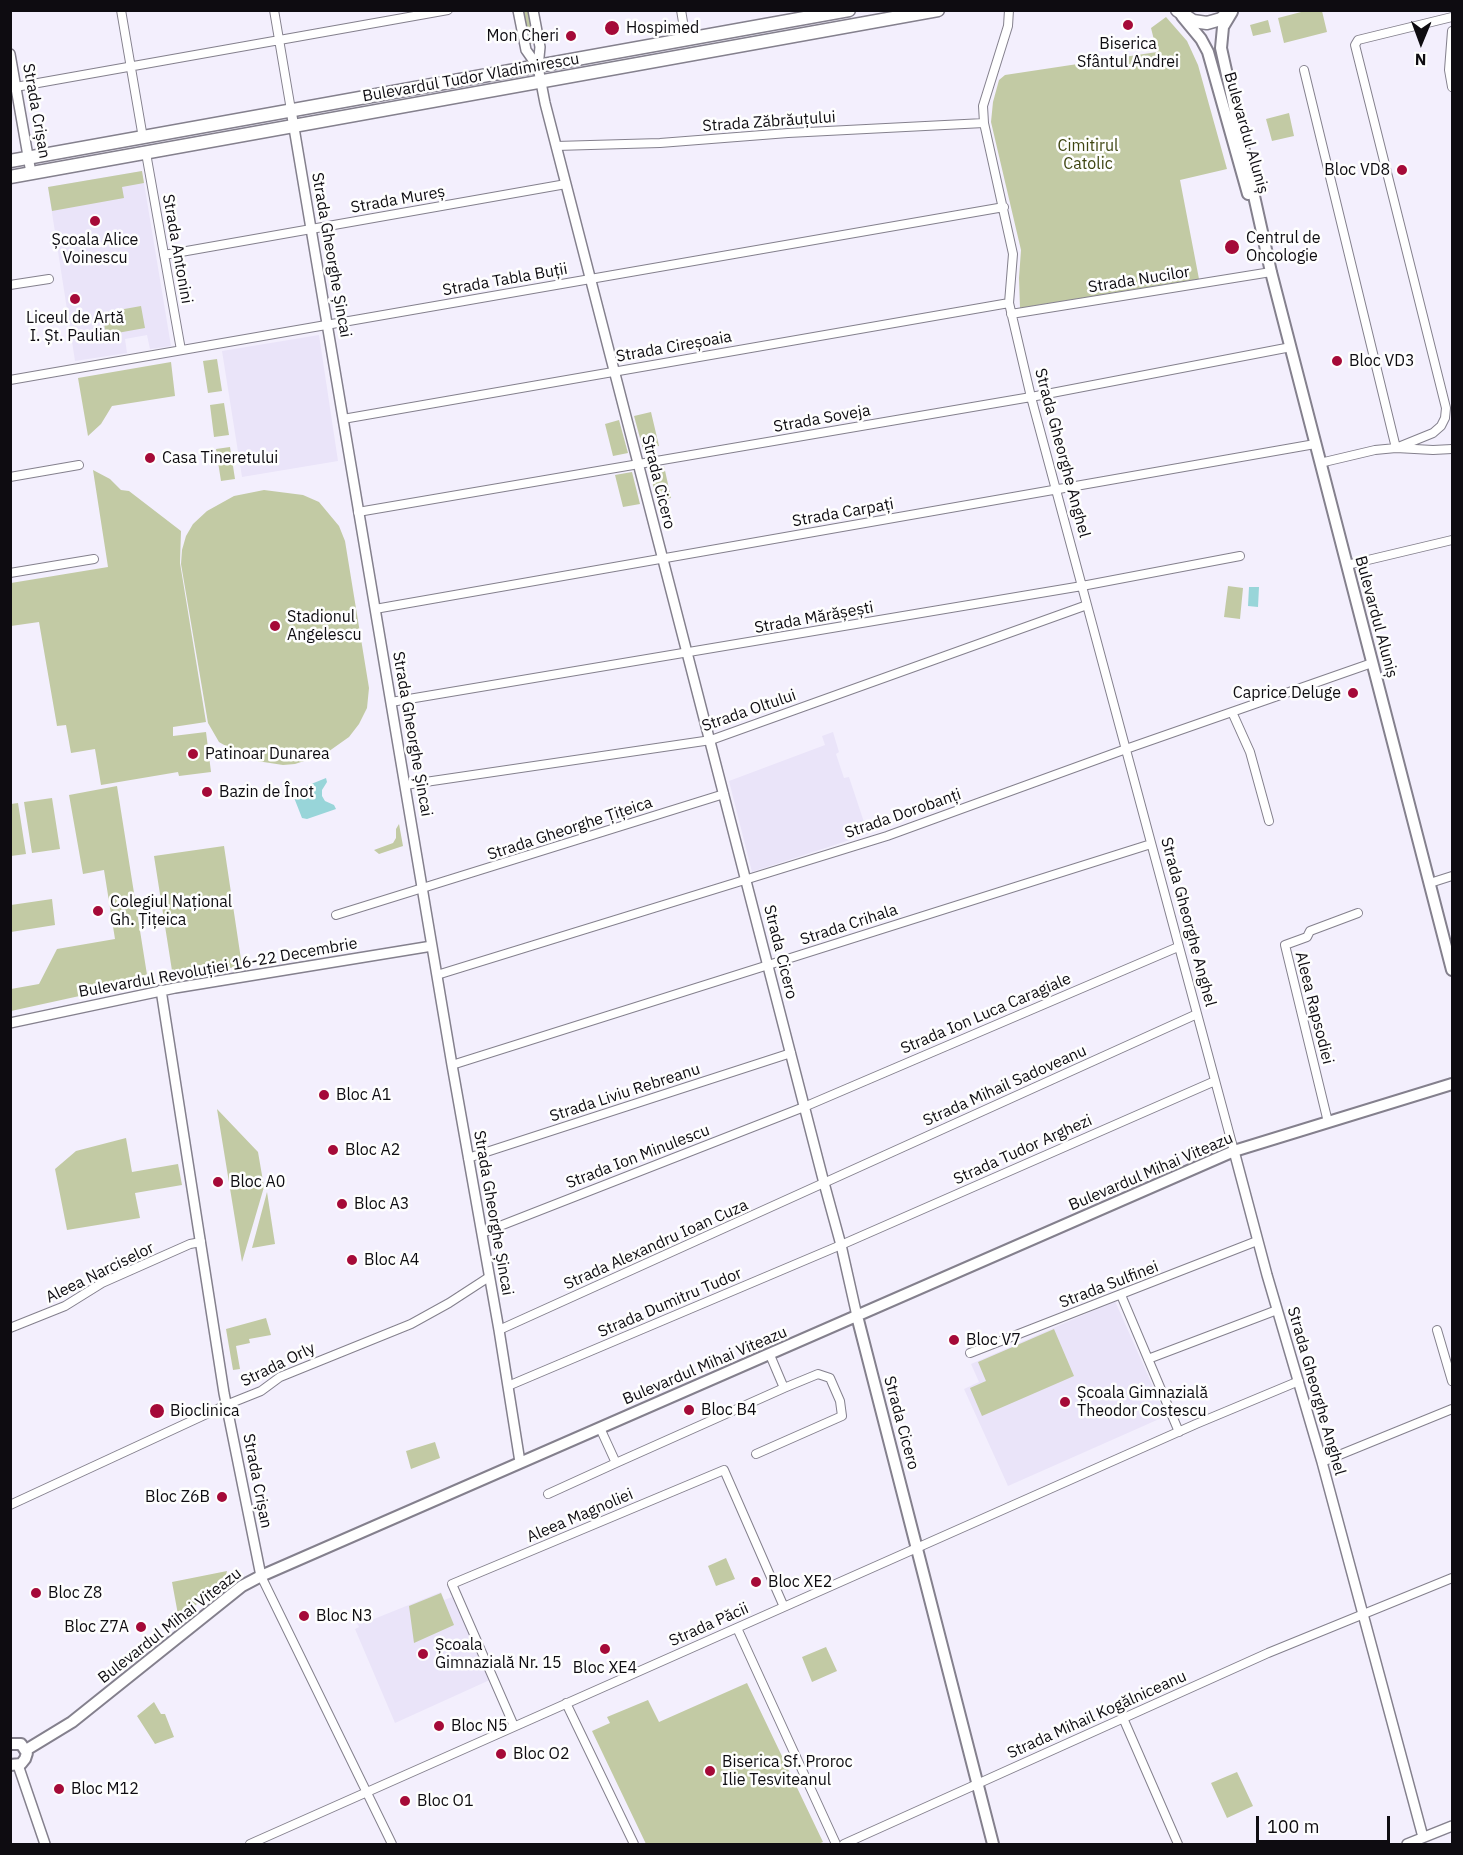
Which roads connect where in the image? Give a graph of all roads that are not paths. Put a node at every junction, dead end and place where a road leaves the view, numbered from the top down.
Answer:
1 (122, 10) edge
2 (274, 10) edge
3 (448, 10) edge
4 (518, 10) edge
5 (533, 10) edge
6 (681, 10) edge
7 (938, 10) edge
8 (1009, 10) edge
9 (1177, 10) edge
10 (1232, 10) edge
11 (841, 11) edge
12 (1452, 17) edge
13 (1452, 31) edge
14 (279, 40) junction
15 (686, 40) junction
16 (10, 54) edge
17 (131, 67) junction
18 (537, 67) junction
19 (1304, 70) dead end
20 (540, 82) junction
21 (1452, 87) edge
22 (13, 88) edge
23 (291, 110) junction
24 (984, 123) junction
25 (294, 126) junction
26 (143, 138) junction
27 (556, 146) junction
28 (146, 153) junction
29 (29, 158) junction
30 (10, 161) edge
31 (32, 173) junction
32 (10, 177) edge
33 (566, 184) junction
34 (1004, 207) junction
35 (310, 229) junction
36 (164, 255) junction
37 (1271, 272) junction
38 (49, 279) dead end
39 (591, 279) junction
40 (10, 285) edge
41 (1009, 303) junction
42 (1011, 314) junction
43 (327, 324) junction
44 (1290, 347) junction
45 (181, 350) junction
46 (614, 371) junction
47 (10, 380) edge
48 (1031, 397) junction
49 (343, 419) junction
50 (1315, 444) junction
51 (1396, 448) junction
52 (1452, 449) edge
53 (1320, 463) junction
54 (638, 464) junction
55 (79, 465) dead end
56 (10, 477) edge
57 (1057, 491) junction
58 (358, 512) junction
59 (1452, 540) edge
60 (1240, 556) dead end
61 (662, 557) junction
62 (94, 559) dead end
63 (1347, 565) junction
64 (10, 573) edge
65 (1082, 586) junction
66 (1087, 605) junction
67 (375, 609) junction
68 (687, 653) junction
69 (1372, 663) junction
70 (391, 702) junction
71 (1232, 712) junction
72 (711, 740) junction
73 (1126, 749) junction
74 (405, 785) junction
75 (724, 794) junction
76 (1269, 821) dead end
77 (1151, 843) junction
78 (1452, 876) edge
79 (746, 879) junction
80 (1430, 884) junction
81 (423, 889) junction
82 (1358, 913) dead end
83 (336, 915) dead end
84 (432, 946) junction
85 (1178, 947) junction
86 (768, 965) junction
87 (1452, 970) edge
88 (437, 975) junction
89 (161, 990) junction
90 (1197, 1014) junction
91 (10, 1023) edge
92 (790, 1053) junction
93 (452, 1065) junction
94 (1452, 1076) edge
95 (1215, 1081) junction
96 (1452, 1084) edge
97 (1438, 1087) junction
98 (804, 1107) junction
99 (1328, 1122) junction
100 (1234, 1151) junction
101 (468, 1158) junction
102 (824, 1183) junction
103 (482, 1233) junction
104 (1257, 1241) junction
105 (201, 1242) junction
106 (842, 1245) junction
107 (489, 1277) junction
108 (1121, 1295) junction
109 (1277, 1310) junction
110 (857, 1316) junction
111 (10, 1328) edge
112 (499, 1330) junction
113 (1437, 1330) dead end
114 (970, 1353) dead end
115 (770, 1355) junction
116 (1148, 1359) junction
117 (1299, 1381) junction
118 (1452, 1381) edge
119 (508, 1386) junction
120 (784, 1388) junction
121 (226, 1405) junction
122 (1452, 1408) edge
123 (600, 1428) junction
124 (1179, 1432) junction
125 (756, 1454) dead end
126 (520, 1462) junction
127 (1322, 1462) junction
128 (616, 1463) junction
129 (548, 1494) dead end
130 (10, 1505) edge
131 (918, 1548) junction
132 (261, 1576) junction
133 (1452, 1578) edge
134 (784, 1607) junction
135 (1364, 1614) junction
136 (737, 1628) junction
137 (566, 1703) junction
138 (1123, 1718) junction
139 (514, 1726) junction
140 (10, 1744) edge
141 (26, 1750) junction
142 (14, 1765) edge
143 (978, 1783) junction
144 (365, 1792) junction
145 (1452, 1826) edge
146 (1423, 1838) junction
147 (45, 1845) edge
148 (249, 1845) edge
149 (392, 1845) edge
150 (634, 1845) edge
151 (836, 1845) edge
152 (844, 1845) edge
153 (993, 1845) edge
154 (1178, 1845) edge
155 (1407, 1845) edge

1 - 17 street
2 - 14 street, Strada Gheorghe Șincai
3 - 14 street
4 - 18 street, Strada Cicero
5 - 18 street, Strada Cicero
6 - 15 street
7 - 20 main road, Bulevardul Tudor Vladimirescu
8 - 24 street, Strada Gheorghe Anghel
9 - 10 main road
9 - 37 main road, Bulevardul Aluniș
10 - 37 main road, Bulevardul Aluniș
11 - 15 main road, Bulevardul Tudor Vladimirescu
12 - 51 street
13 - 21 street
14 - 17 street
14 - 23 street, Strada Gheorghe Șincai
15 - 18 main road, Bulevardul Tudor Vladimirescu
16 - 22 street, Strada Crișan
17 - 22 street
17 - 26 street
18 - 20 street, Strada Cicero
18 - 23 main road, Bulevardul Tudor Vladimirescu
19 - 51 street
20 - 25 main road, Bulevardul Tudor Vladimirescu
20 - 27 street, Strada Cicero
22 - 29 street, Strada Crișan
23 - 25 street, Strada Gheorghe Șincai
23 - 26 main road, Bulevardul Tudor Vladimirescu
24 - 27 street, Strada Zăbrăuțului
24 - 34 street, Strada Gheorghe Anghel
25 - 28 main road, Bulevardul Tudor Vladimirescu
25 - 35 street, Strada Gheorghe Șincai
26 - 29 main road, Bulevardul Tudor Vladimirescu
27 - 33 street, Strada Cicero
28 - 31 main road, Bulevardul Tudor Vladimirescu
28 - 36 street, Strada Antonini
29 - 30 main road, Bulevardul Tudor Vladimirescu
29 - 31 street, Strada Crișan
31 - 32 main road, Bulevardul Tudor Vladimirescu
33 - 35 street, Strada Mureș
33 - 39 street, Strada Cicero
34 - 39 street, Strada Tabla Buții
34 - 41 street, Strada Gheorghe Anghel
35 - 36 street, Strada Mureș
35 - 43 street, Strada Gheorghe Șincai
36 - 45 street, Strada Antonini
37 - 42 street, Strada Nucilor
37 - 44 main road, Bulevardul Aluniș
38 - 40 street
39 - 43 street, Strada Tabla Buții
39 - 46 street, Strada Cicero
41 - 42 street, Strada Gheorghe Anghel
41 - 46 street, Strada Cireșoaia
42 - 48 street, Strada Gheorghe Anghel
43 - 45 street, Strada Tabla Buții
43 - 49 street, Strada Gheorghe Șincai
44 - 48 street, Strada Soveja
44 - 50 main road, Bulevardul Aluniș
45 - 47 street, Strada Tabla Buții
46 - 49 street, Strada Cireșoaia
46 - 54 street, Strada Cicero
48 - 54 street, Strada Soveja
48 - 57 street, Strada Gheorghe Anghel
49 - 58 street, Strada Gheorghe Șincai
50 - 53 main road, Bulevardul Aluniș
50 - 57 street, Strada Carpați
51 - 52 street
51 - 53 street
53 - 63 main road, Bulevardul Aluniș
54 - 58 street, Strada Soveja
54 - 61 street, Strada Cicero
55 - 56 street
57 - 61 street, Strada Carpați
57 - 65 street, Strada Gheorghe Anghel
58 - 67 street, Strada Gheorghe Șincai
59 - 63 street
60 - 65 street, Strada Mărășești
61 - 67 street, Strada Carpați
61 - 68 street, Strada Cicero
62 - 64 street
63 - 69 main road, Bulevardul Aluniș
65 - 66 street, Strada Gheorghe Anghel
65 - 68 street, Strada Mărășești
66 - 72 street, Strada Oltului
66 - 73 street, Strada Gheorghe Anghel
67 - 70 street, Strada Gheorghe Șincai
68 - 70 street, Strada Mărășești
68 - 72 street, Strada Cicero
69 - 71 street, Strada Dorobanți
69 - 80 main road, Bulevardul Aluniș
70 - 74 street, Strada Gheorghe Șincai
71 - 73 street, Strada Dorobanți
71 - 76 street
72 - 74 street, Strada Oltului
72 - 75 street, Strada Cicero
73 - 77 street, Strada Gheorghe Anghel
73 - 79 street, Strada Dorobanți
74 - 81 street, Strada Gheorghe Șincai
75 - 79 street, Strada Cicero
75 - 81 street, Strada Gheorghe Țițeica
77 - 85 street, Strada Gheorghe Anghel
77 - 86 street, Strada Crihala
78 - 80 street
79 - 86 street, Strada Cicero
79 - 88 street, Strada Dorobanți
80 - 87 main road, Bulevardul Aluniș
81 - 83 street, Strada Gheorghe Țițeica
81 - 84 street, Strada Gheorghe Șincai
82 - 99 street, Aleea Rapsodiei
84 - 88 street, Strada Gheorghe Șincai
84 - 89 street, Bulevardul Revoluției 16-22 Decembrie
85 - 90 street, Strada Gheorghe Anghel
85 - 98 street, Strada Ion Luca Caragiale
86 - 92 street, Strada Cicero
86 - 93 street, Strada Crihala
88 - 93 street, Strada Gheorghe Șincai
89 - 91 street, Bulevardul Revoluției 16-22 Decembrie
89 - 105 street, Strada Crișan
90 - 95 street, Strada Gheorghe Anghel
90 - 102 street, Strada Mihail Sadoveanu
92 - 98 street, Strada Cicero
92 - 101 street, Strada Liviu Rebreanu
93 - 101 street, Strada Gheorghe Șincai
94 - 97 main road, Bulevardul Mihai Viteazu
95 - 100 street, Strada Gheorghe Anghel
95 - 106 street, Strada Tudor Arghezi
96 - 97 main road, Bulevardul Mihai Viteazu
97 - 99 main road, Bulevardul Mihai Viteazu
98 - 102 street, Strada Cicero
98 - 103 street, Strada Ion Minulescu
99 - 100 main road, Bulevardul Mihai Viteazu
100 - 104 street, Strada Gheorghe Anghel
100 - 110 main road, Bulevardul Mihai Viteazu
101 - 103 street, Strada Gheorghe Șincai
102 - 106 street, Strada Cicero
102 - 112 street, Strada Alexandru Ioan Cuza
103 - 107 street, Strada Gheorghe Șincai
104 - 108 street, Strada Sulfinei
104 - 109 street, Strada Gheorghe Anghel
105 - 111 street, Aleea Narciselor
105 - 121 street, Strada Crișan
106 - 110 street, Strada Cicero
106 - 119 street, Strada Dumitru Tudor
107 - 112 street, Strada Gheorghe Șincai
107 - 121 street, Strada Orly
108 - 114 street, Strada Sulfinei
108 - 116 street
109 - 116 street
109 - 117 street, Strada Gheorghe Anghel
110 - 115 main road, Bulevardul Mihai Viteazu
110 - 131 main road, Strada Cicero
112 - 119 street, Strada Gheorghe Șincai
113 - 118 street
115 - 120 street
115 - 123 main road, Bulevardul Mihai Viteazu
116 - 124 street
117 - 124 street, Strada Păcii
117 - 127 street, Strada Gheorghe Anghel
119 - 126 street, Strada Gheorghe Șincai
120 - 125 street
120 - 128 street
121 - 130 street, Strada Orly
121 - 132 street, Strada Crișan
122 - 127 street
123 - 126 main road, Bulevardul Mihai Viteazu
123 - 128 street
124 - 131 street, Strada Păcii
126 - 132 main road, Bulevardul Mihai Viteazu
127 - 135 street, Strada Gheorghe Anghel
128 - 129 street
131 - 134 street, Strada Păcii
131 - 143 main road, Strada Cicero
132 - 141 main road, Bulevardul Mihai Viteazu
132 - 144 street, Strada Crișan
133 - 135 street, Strada Mihail Kogălniceanu
134 - 136 street, Strada Păcii
134 - 139 street, Aleea Magnoliei
135 - 138 street, Strada Mihail Kogălniceanu
135 - 146 street, Strada Gheorghe Anghel
136 - 137 street, Strada Păcii
136 - 151 street
137 - 139 street, Strada Păcii
137 - 150 street
138 - 143 street, Strada Mihail Kogălniceanu
138 - 154 street
139 - 144 street, Strada Păcii
140 - 141 main road
141 - 142 main road
142 - 147 street
143 - 152 street, Strada Mihail Kogălniceanu
143 - 153 main road, Strada Cicero
144 - 148 street, Strada Păcii
144 - 149 street, Strada Crișan
145 - 146 street
146 - 155 street

